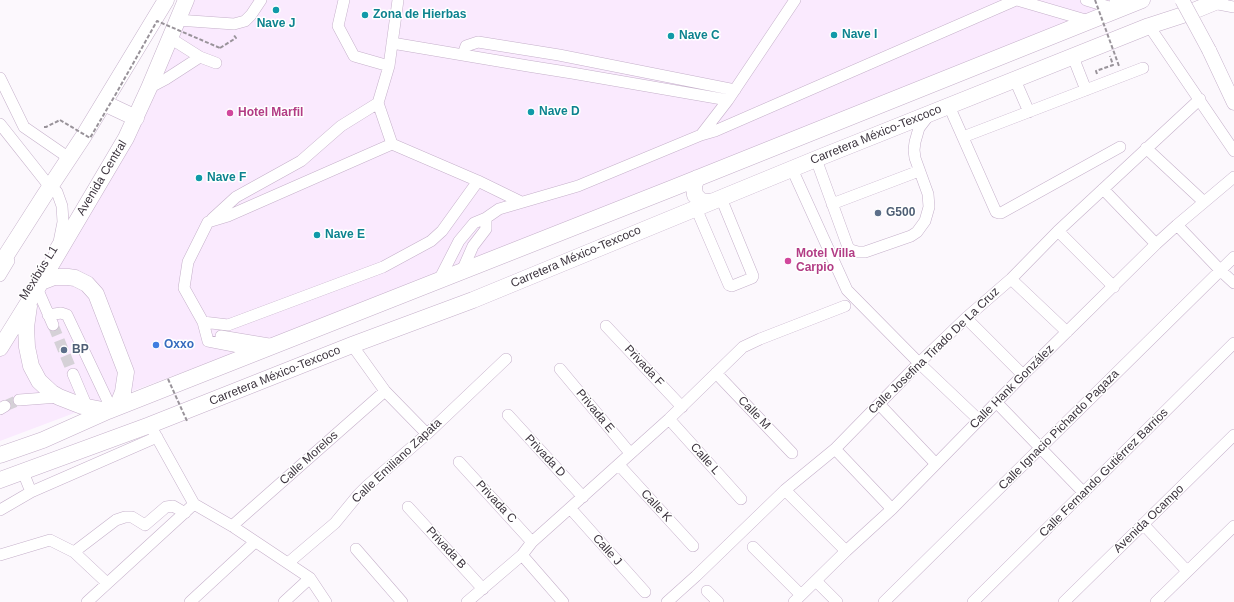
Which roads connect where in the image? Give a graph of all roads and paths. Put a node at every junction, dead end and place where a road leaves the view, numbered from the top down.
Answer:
1 (166, 0) edge
2 (186, 0) edge
3 (261, 0) edge
4 (344, 0) edge
5 (398, 0) edge
6 (795, 0) edge
7 (1016, 0) edge
8 (1086, 0) edge
9 (1095, 0) edge
10 (1182, 0) edge
11 (1216, 1) edge
12 (1127, 4) edge
13 (1234, 7) edge
14 (177, 20) junction
15 (1089, 21) junction
16 (1149, 26) junction
17 (231, 31) dead end
18 (170, 38) junction
19 (392, 43) junction
20 (463, 55) junction
21 (200, 57) junction
22 (1073, 57) junction
23 (216, 63) dead end
24 (1113, 65) dead end
25 (389, 66) junction
26 (1143, 68) dead end
27 (0, 78) edge
28 (1015, 80) junction
29 (149, 88) junction
30 (735, 90) junction
31 (1086, 90) junction
32 (1200, 99) junction
33 (728, 100) junction
34 (1234, 102) edge
35 (104, 103) junction
36 (378, 103) junction
37 (949, 106) junction
38 (1029, 112) junction
39 (931, 113) junction
40 (136, 118) junction
41 (60, 120) dead end
42 (0, 124) edge
43 (701, 135) junction
44 (963, 137) junction
45 (392, 144) junction
46 (1120, 147) dead end
47 (1146, 148) junction
48 (1234, 151) edge
49 (69, 158) junction
50 (816, 159) junction
51 (792, 169) junction
52 (919, 171) junction
53 (1234, 177) edge
54 (697, 178) junction
55 (478, 181) junction
56 (673, 188) junction
57 (1103, 188) junction
58 (47, 191) junction
59 (521, 202) junction
60 (1204, 202) junction
61 (832, 204) junction
62 (702, 205) junction
63 (486, 218) junction
64 (208, 222) junction
65 (1177, 225) junction
66 (1058, 231) junction
67 (1156, 244) junction
68 (0, 247) edge
69 (1234, 257) edge
70 (0, 266) edge
71 (462, 271) junction
72 (1220, 271) junction
73 (0, 276) edge
74 (1011, 278) junction
75 (439, 280) junction
76 (1234, 283) edge
77 (1114, 287) junction
78 (36, 290) junction
79 (845, 306) dead end
80 (966, 318) junction
81 (203, 322) junction
82 (606, 326) dead end
83 (1067, 332) junction
84 (0, 335) edge
85 (206, 335) junction
86 (1234, 343) edge
87 (275, 345) junction
88 (352, 345) junction
89 (0, 348) edge
90 (259, 351) junction
91 (506, 360) dead end
92 (919, 363) junction
93 (560, 369) dead end
94 (716, 373) junction
95 (73, 374) tunnel mouth
96 (1023, 375) junction
97 (168, 379) dead end
98 (385, 391) junction
99 (59, 397) junction
100 (20, 400) tunnel mouth
101 (997, 403) junction
102 (879, 404) junction
103 (87, 407) junction
104 (682, 407) junction
105 (112, 409) junction
106 (508, 415) dead end
107 (669, 419) junction
108 (979, 420) junction
109 (187, 421) dead end
110 (154, 431) junction
111 (427, 434) junction
112 (1234, 435) edge
113 (1041, 448) junction
114 (835, 449) junction
115 (77, 452) junction
116 (630, 453) junction
117 (792, 453) dead end
118 (0, 455) edge
119 (459, 462) dead end
120 (936, 464) junction
121 (619, 465) junction
122 (86, 468) junction
123 (13, 476) edge
124 (0, 485) edge
125 (785, 490) junction
126 (31, 492) junction
127 (1084, 493) junction
128 (583, 497) junction
129 (741, 499) dead end
130 (194, 504) junction
131 (408, 507) dead end
132 (570, 508) junction
133 (892, 509) junction
134 (0, 510) edge
135 (185, 512) junction
136 (1143, 524) junction
137 (232, 526) junction
138 (1234, 526) edge
139 (256, 542) junction
140 (532, 542) junction
141 (693, 546) dead end
142 (753, 547) dead end
143 (356, 549) dead end
144 (846, 551) junction
145 (74, 552) junction
146 (0, 555) edge
147 (522, 555) junction
148 (288, 563) junction
149 (1187, 571) junction
150 (310, 578) junction
151 (816, 581) junction
152 (107, 583) junction
153 (483, 589) junction
154 (707, 591) dead end
155 (645, 592) dead end
156 (797, 599) edge
157 (470, 601) edge
158 (87, 602) edge
159 (190, 602) edge
160 (284, 602) edge
161 (326, 602) edge
162 (402, 602) edge
163 (563, 602) edge
164 (668, 602) edge
165 (718, 602) edge
166 (836, 602) edge
167 (884, 602) edge
168 (973, 602) edge
169 (1064, 602) edge
170 (1156, 602) edge

1 - 35 highway
2 - 14 highway, Avenida Central
3 - 14 street
4 - 25 street
5 - 19 street
6 - 30 street
7 - 15 street
7 - 43 street
8 - 12 street
9 - 24 path, bridge
10 - 34 main road, bridge
11 - 13 street
11 - 16 highway, Carretera México-Texcoco
12 - 15 highway
14 - 18 highway, Avenida Central
15 - 54 highway
16 - 22 highway, Carretera México-Texcoco
16 - 32 street
17 - 41 path, bridge
18 - 21 street
18 - 29 highway, Avenida Central
19 - 20 street
19 - 25 street
20 - 30 street
20 - 33 street
21 - 23 street
21 - 29 street
22 - 28 highway, Carretera México-Texcoco
22 - 31 street
25 - 36 street
26 - 31 street
27 - 49 street
28 - 37 highway, Carretera México-Texcoco
28 - 38 street
29 - 40 highway, Avenida Central
30 - 33 street
31 - 38 street
32 - 47 street, Calle Josefina Tirado De La Cruz
32 - 48 street
33 - 43 street
35 - 40 highway
35 - 49 highway
36 - 45 street
36 - 64 street
37 - 39 highway, Carretera México-Texcoco
37 - 44 street
38 - 44 street
39 - 50 highway, Carretera México-Texcoco
39 - 52 street
40 - 78 highway, Avenida Central
42 - 58 street, Mexibús L1
43 - 59 street
44 - 46 street
45 - 55 street
45 - 64 street
47 - 57 street, Calle Josefina Tirado De La Cruz
47 - 60 street
49 - 58 highway
50 - 51 highway, Carretera México-Texcoco
50 - 61 street
51 - 62 highway, Carretera México-Texcoco
51 - 92 street
52 - 61 street
52 - 61 street
53 - 60 street, Calle Hank González
54 - 56 highway
54 - 62 highway
55 - 59 street
55 - 81 street
56 - 62 highway
56 - 71 highway
57 - 66 street, Calle Josefina Tirado De La Cruz
57 - 67 street
58 - 68 highway
58 - 70 highway
58 - 73 street
58 - 84 street, Mexibús L1
59 - 63 street
60 - 65 street, Calle Hank González
62 - 62 street
62 - 88 highway, Carretera México-Texcoco
63 - 71 street
63 - 75 street
64 - 81 street
65 - 67 street, Calle Hank González
65 - 72 street
66 - 74 street, Calle Josefina Tirado De La Cruz
66 - 77 street
67 - 77 street, Calle Hank González
69 - 72 street, Calle Ignacio Pichardo Pagaza
71 - 75 highway
72 - 76 street
72 - 113 street, Calle Ignacio Pichardo Pagaza
74 - 80 street, Calle Josefina Tirado De La Cruz
74 - 83 street
75 - 87 highway
77 - 83 street, Calle Hank González
78 - 89 highway, Avenida Central
78 - 99 highway
78 - 105 street
78 - 105 highway
79 - 94 street
80 - 92 street, Calle Josefina Tirado De La Cruz
80 - 96 street
81 - 85 street
82 - 104 street, Privada F
83 - 96 street, Calle Hank González
85 - 87 street
85 - 90 street
86 - 127 street, Calle Fernando Gutiérrez Barrios
87 - 90 highway
88 - 98 street
88 - 110 highway, Carretera México-Texcoco
90 - 105 highway
91 - 111 street, Calle Emiliano Zapata
92 - 102 street, Calle Josefina Tirado De La Cruz
92 - 108 street
93 - 116 street, Privada E
94 - 104 street
94 - 117 street, Calle M
95 - 103 street
96 - 101 street, Calle Hank González
97 - 109 path, bridge
98 - 111 street
98 - 137 street, Calle Morelos
99 - 100 street
99 - 103 highway
101 - 108 street, Calle Hank González
101 - 113 street
102 - 114 street, Calle Josefina Tirado De La Cruz
102 - 120 street
103 - 105 highway
104 - 107 street
105 - 118 highway
106 - 128 street, Privada D
107 - 116 street
107 - 129 street, Calle L
108 - 120 street, Calle Hank González
110 - 115 highway, Carretera México-Texcoco
110 - 122 street
110 - 130 street
111 - 148 street, Calle Emiliano Zapata
112 - 136 street, Avenida Ocampo
113 - 127 street
113 - 167 street, Calle Ignacio Pichardo Pagaza
114 - 125 street, Calle Josefina Tirado De La Cruz
114 - 133 street
115 - 122 street
115 - 123 highway, Carretera México-Texcoco
116 - 121 street
119 - 140 street, Privada C
120 - 133 street, Calle Hank González
121 - 128 street
121 - 141 street, Calle K
122 - 126 street
123 - 124 highway, Carretera México-Texcoco
123 - 126 street
125 - 144 street
125 - 164 street, Calle Josefina Tirado De La Cruz
126 - 134 street
127 - 168 street, Calle Fernando Gutiérrez Barrios
128 - 132 street
130 - 135 street
130 - 137 street
131 - 153 street, Privada B
132 - 140 street
132 - 155 street, Calle J
133 - 144 street, Calle Hank González
135 - 145 street
135 - 152 street
136 - 149 street
136 - 169 street, Avenida Ocampo
137 - 139 street
138 - 149 street
139 - 148 street
139 - 159 street
140 - 147 street
142 - 156 street
143 - 162 street
144 - 151 street, Calle Hank González
145 - 146 street
145 - 152 street
147 - 153 street
147 - 163 street
148 - 150 street
149 - 170 street
150 - 160 street
150 - 161 street
151 - 156 street, Calle Hank González
151 - 166 street
152 - 158 street
153 - 157 street
154 - 165 street

